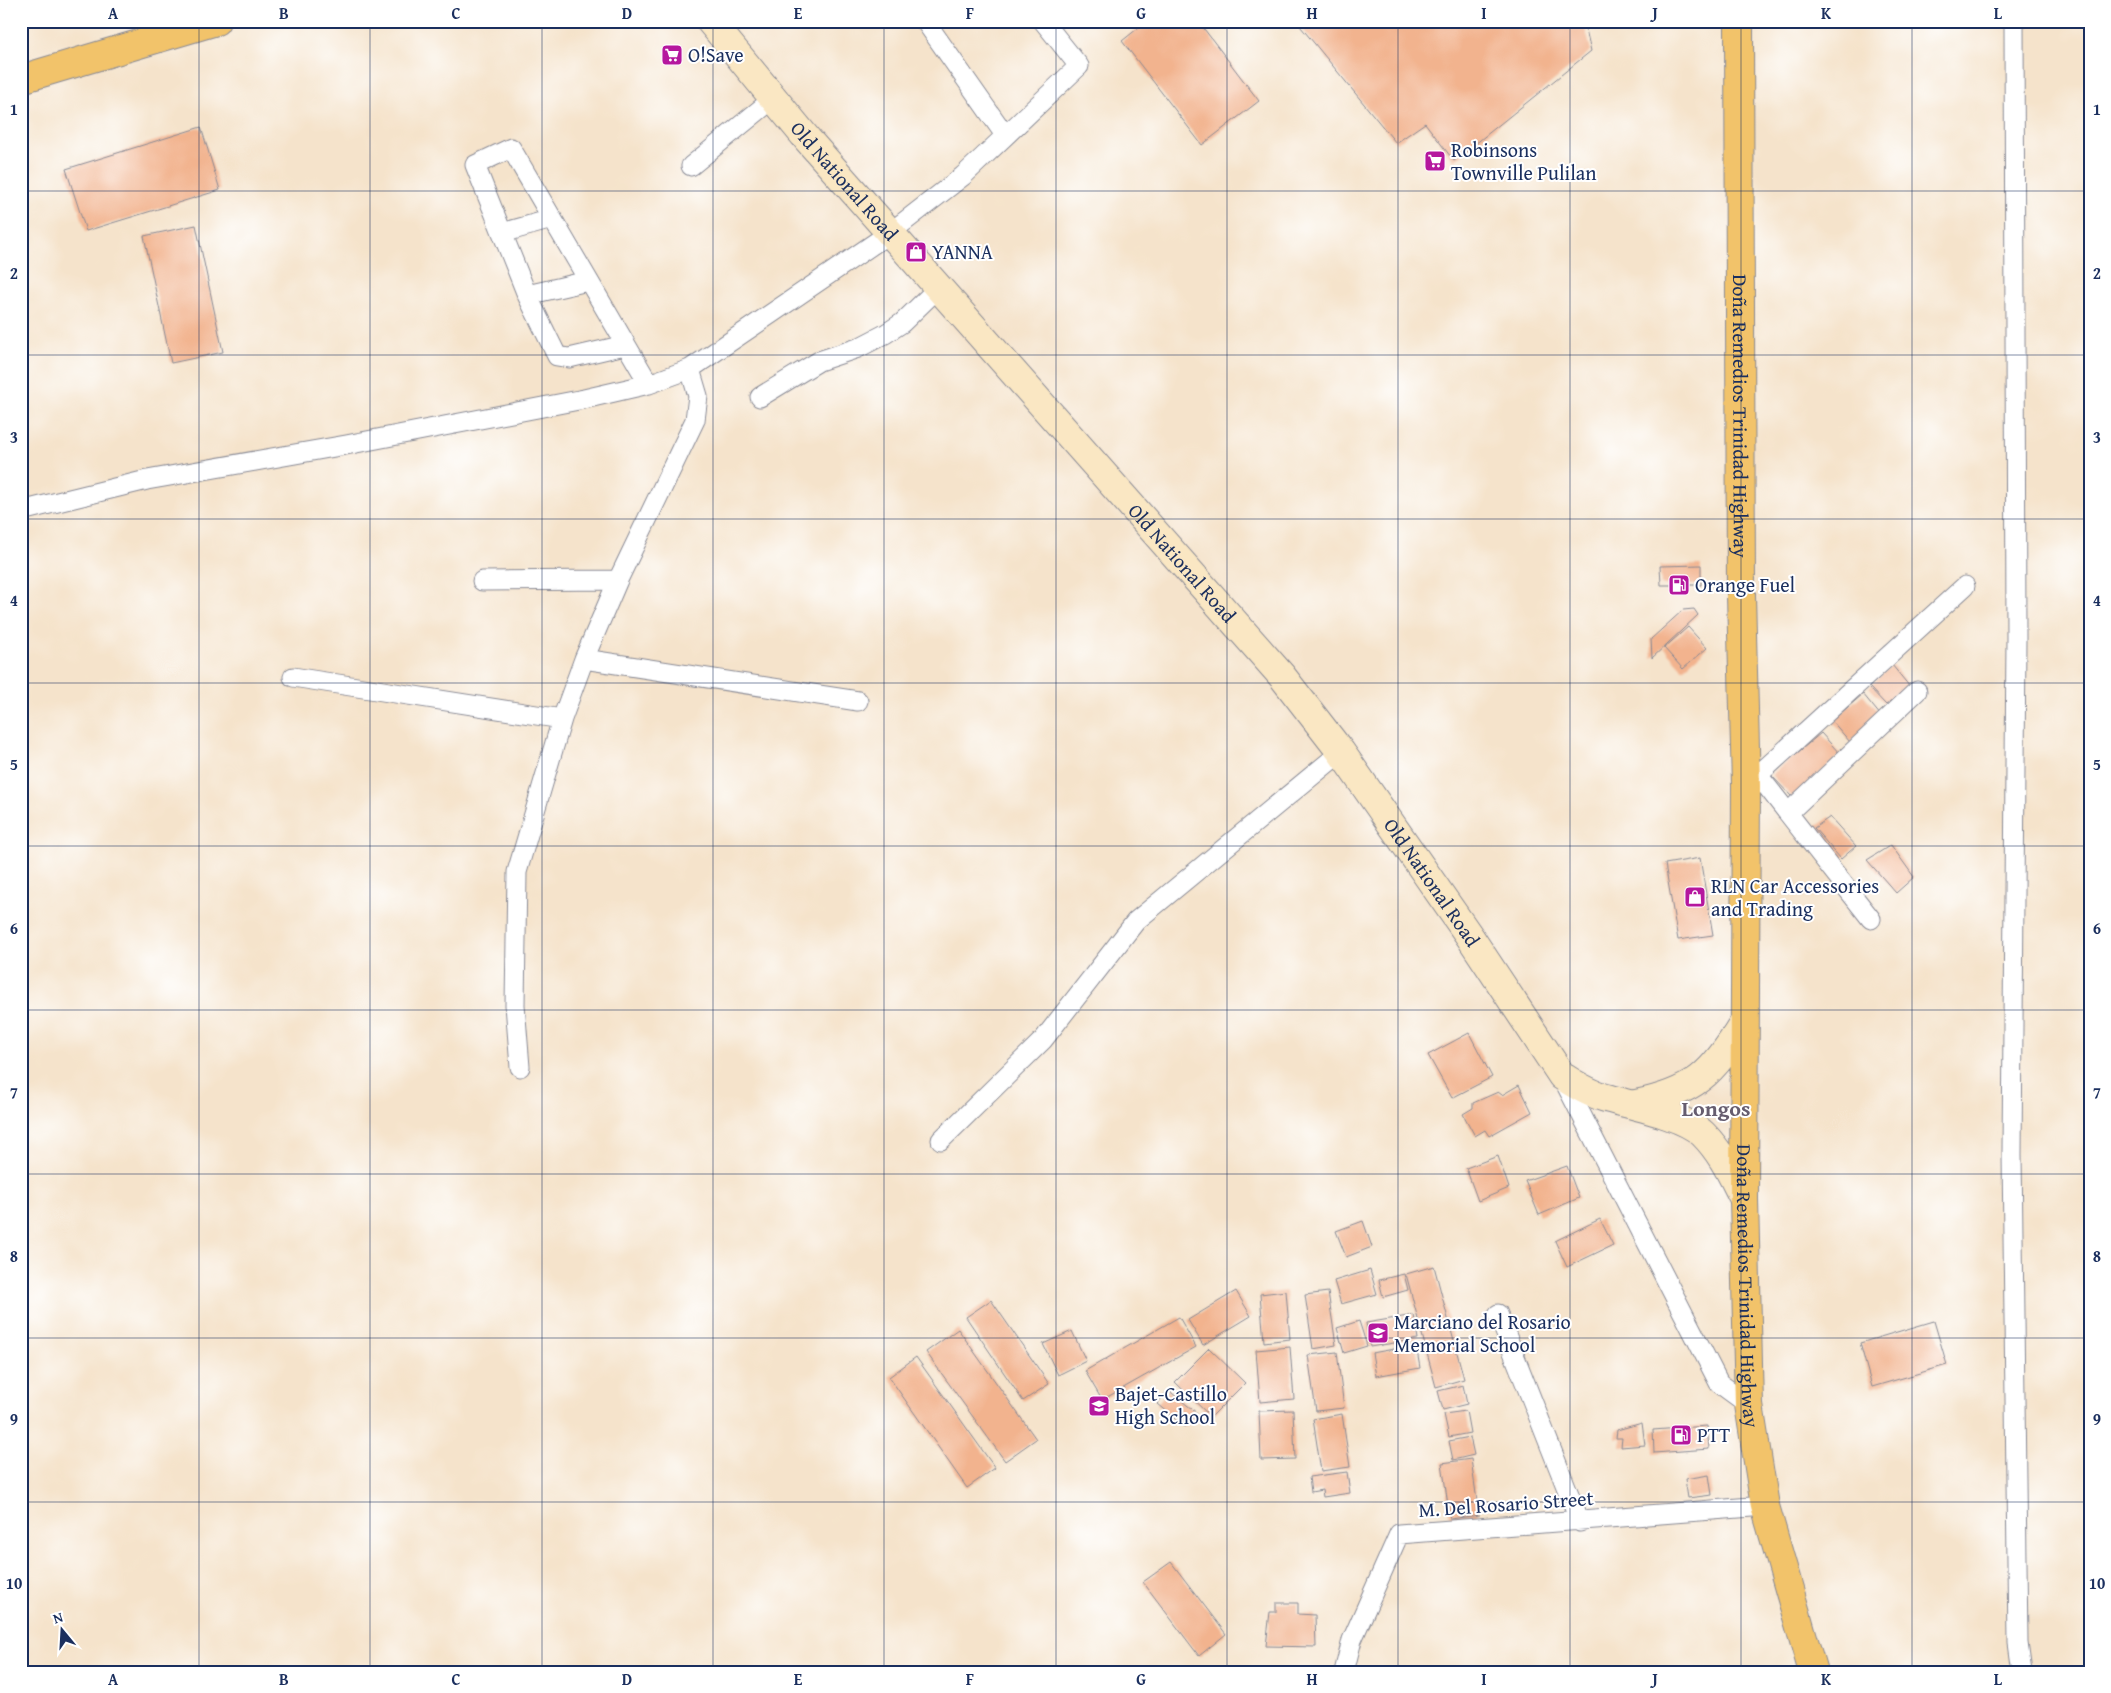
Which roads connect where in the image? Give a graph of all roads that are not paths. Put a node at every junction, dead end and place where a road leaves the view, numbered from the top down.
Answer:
1 (216, 21) edge
2 (710, 21) edge
3 (925, 21) edge
4 (1043, 21) edge
5 (1739, 21) edge
6 (2014, 21) edge
7 (21, 79) edge
8 (774, 98) junction
9 (1005, 135) junction
10 (691, 166) dead end
11 (552, 219) junction
12 (891, 232) junction
13 (502, 233) junction
14 (588, 281) junction
15 (939, 288) junction
16 (527, 295) junction
17 (625, 345) junction
18 (690, 369) junction
19 (649, 384) junction
20 (760, 397) dead end
21 (21, 511) edge
22 (618, 580) junction
23 (482, 581) dead end
24 (1965, 586) dead end
25 (584, 659) junction
26 (292, 677) dead end
27 (1917, 691) dead end
28 (858, 700) dead end
29 (562, 719) junction
30 (1341, 752) junction
31 (1752, 780) junction
32 (1788, 813) junction
33 (1871, 918) dead end
34 (1743, 1024) junction
35 (520, 1067) dead end
36 (1562, 1076) junction
37 (1636, 1104) junction
38 (941, 1140) dead end
39 (1744, 1199) junction
40 (1498, 1314) dead end
41 (1750, 1405) junction
42 (1765, 1506) junction
43 (1580, 1522) junction
44 (1344, 1672) edge
45 (1813, 1672) edge
46 (2022, 1672) edge

1 - 7 main road
2 - 8 main road, Old National Road
3 - 9 street
4 - 9 street
5 - 31 main road, Doña Remedios Trinidad Highway
6 - 46 street
8 - 10 street
8 - 12 main road, Old National Road
9 - 12 street
11 - 13 street
11 - 13 street
11 - 14 street
12 - 15 main road, Old National Road
12 - 18 street
13 - 16 street
14 - 16 street
14 - 17 street
15 - 20 street
15 - 30 main road, Old National Road
16 - 17 street
17 - 19 street
18 - 19 street
18 - 22 street
19 - 21 street
22 - 23 street
22 - 25 street
24 - 31 street
25 - 28 street
25 - 29 street
26 - 29 street
27 - 32 street
29 - 35 street
30 - 36 main road, Old National Road
30 - 38 street
31 - 32 street
31 - 34 main road, Doña Remedios Trinidad Highway
32 - 33 street
34 - 37 main road, Old National Road
34 - 39 main road, Doña Remedios Trinidad Highway
36 - 37 main road, Old National Road
36 - 41 street
37 - 39 main road, Old National Road
39 - 41 main road, Doña Remedios Trinidad Highway
40 - 43 street
41 - 42 main road, Doña Remedios Trinidad Highway
42 - 43 street, M. Del Rosario Street
42 - 45 main road, Doña Remedios Trinidad Highway
43 - 44 street, M. Del Rosario Street

